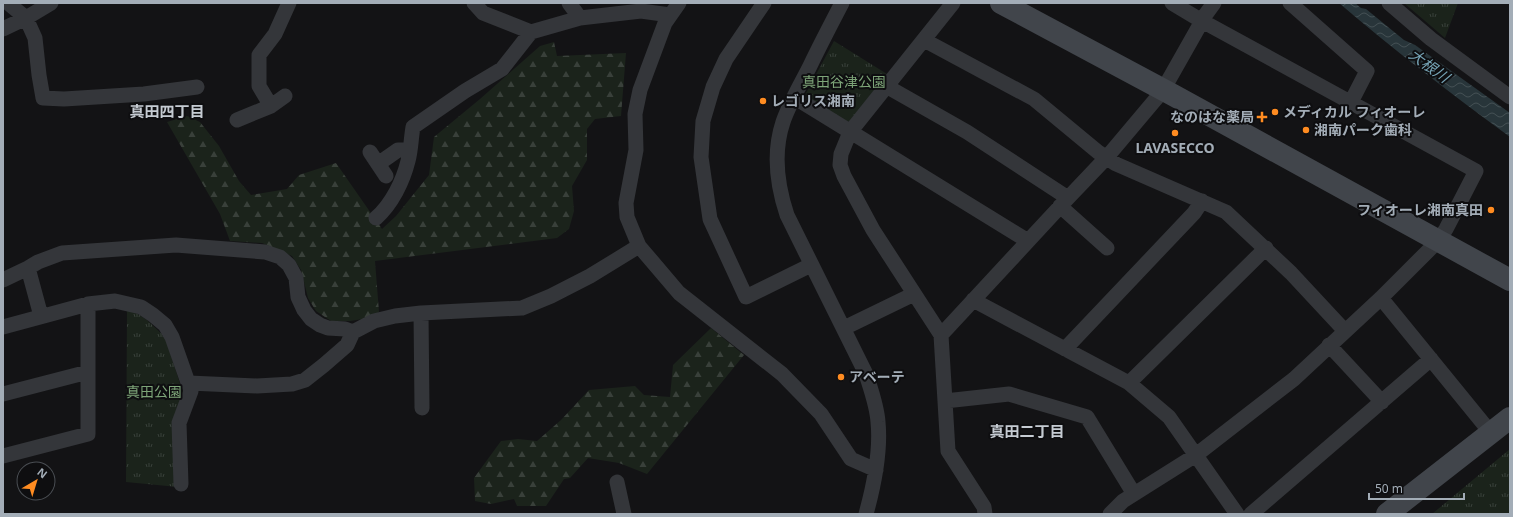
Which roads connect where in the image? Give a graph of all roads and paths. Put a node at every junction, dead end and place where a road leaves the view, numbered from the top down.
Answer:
1 (8, 3) edge
2 (51, 3) edge
3 (289, 3) edge
4 (474, 3) edge
5 (569, 3) edge
6 (680, 3) edge
7 (764, 3) edge
8 (841, 3) edge
9 (953, 3) edge
10 (1001, 3) edge
11 (1172, 3) edge
12 (1214, 3) edge
13 (1290, 3) edge
14 (1389, 3) edge
15 (670, 15) junction
16 (26, 18) junction
17 (580, 18) junction
18 (1202, 21) junction
19 (3, 29) edge
20 (531, 32) junction
21 (924, 40) junction
22 (886, 86) junction
23 (197, 87) dead end
24 (1163, 90) junction
25 (285, 96) dead end
26 (794, 97) junction
27 (1510, 97) edge
28 (1351, 102) junction
29 (271, 106) junction
30 (237, 120) dead end
31 (850, 132) junction
32 (410, 150) junction
33 (1107, 157) junction
34 (378, 164) dead end
35 (1202, 201) junction
36 (1064, 202) junction
37 (376, 218) dead end
38 (1439, 240) junction
39 (1028, 241) junction
40 (639, 246) junction
41 (1107, 248) dead end
42 (1266, 248) junction
43 (811, 265) junction
44 (28, 268) junction
45 (3, 280) edge
46 (1510, 280) edge
47 (914, 294) junction
48 (1381, 298) junction
49 (973, 300) junction
50 (88, 304) junction
51 (421, 313) junction
52 (41, 316) junction
53 (3, 327) edge
54 (844, 328) junction
55 (1345, 331) junction
56 (353, 332) junction
57 (940, 335) junction
58 (1329, 345) junction
59 (1065, 349) junction
60 (1431, 359) junction
61 (88, 372) junction
62 (189, 383) junction
63 (1129, 383) junction
64 (3, 394) edge
65 (945, 401) junction
66 (1382, 402) junction
67 (422, 408) dead end
68 (1510, 418) edge
69 (1491, 433) junction
70 (1196, 455) junction
71 (3, 456) edge
72 (876, 470) junction
73 (617, 482) dead end
74 (181, 484) dead end
75 (1134, 494) junction
76 (624, 514) edge
77 (866, 514) edge
78 (985, 514) edge
79 (1110, 514) edge
80 (1237, 514) edge
81 (1251, 514) edge
82 (1387, 514) edge

1 - 16 street
2 - 16 street
3 - 29 street
4 - 20 street
5 - 17 street
6 - 15 street
7 - 43 street
8 - 26 street
9 - 21 street
10 - 24 street
11 - 18 street
12 - 18 street
13 - 28 street
14 - 27 street
15 - 17 street
15 - 40 street
16 - 19 street
16 - 23 street
17 - 20 street
18 - 24 street
18 - 28 street
20 - 32 street
21 - 22 street
21 - 33 street
22 - 31 street
22 - 36 street
24 - 33 street
24 - 38 street
25 - 29 street
26 - 31 street
26 - 43 street
28 - 38 street
29 - 30 street
31 - 39 street
31 - 47 street
32 - 34 street
32 - 37 street
33 - 35 street
33 - 36 street
35 - 42 street
35 - 59 street
36 - 39 street
36 - 41 street
38 - 46 street
38 - 48 street
39 - 49 street
40 - 51 street
40 - 72 street
42 - 55 street
42 - 63 street
43 - 54 street
44 - 45 street
44 - 52 street
44 - 56 street
47 - 54 street
47 - 57 street
48 - 55 street
48 - 60 street
49 - 57 street
49 - 59 street
50 - 52 street
50 - 61 street
50 - 62 street
51 - 56 street
51 - 67 street
52 - 53 street
54 - 72 street
55 - 58 street
56 - 62 street
57 - 65 street
58 - 66 street
58 - 70 street
59 - 63 street
60 - 66 street
60 - 69 street
61 - 64 street
61 - 71 street
62 - 74 street
63 - 70 street
65 - 75 street
65 - 78 street
66 - 81 street
68 - 69 street
69 - 82 street
70 - 75 street
70 - 80 street
72 - 77 street
73 - 76 street
75 - 79 street

